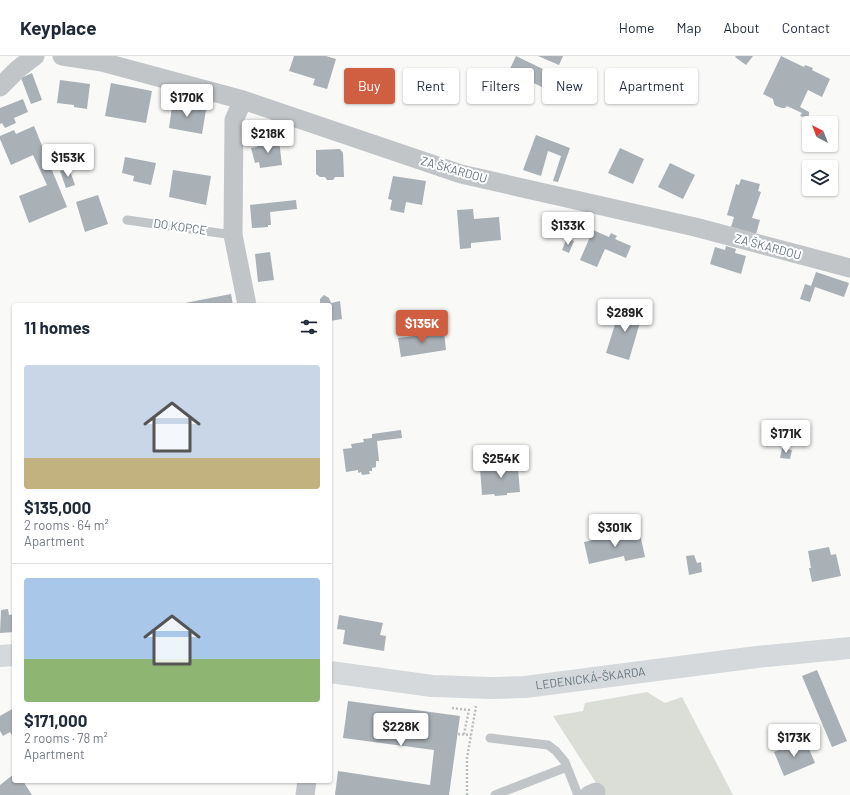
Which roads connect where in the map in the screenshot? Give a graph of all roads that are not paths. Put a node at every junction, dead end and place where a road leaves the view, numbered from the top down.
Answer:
1 (35, 56) edge
2 (62, 56) edge
3 (0, 87) edge
4 (243, 100) junction
5 (127, 220) dead end
6 (233, 234) junction
7 (850, 268) edge
8 (247, 303) edge
9 (850, 648) edge
10 (12, 655) edge
11 (0, 656) edge
12 (332, 672) edge
13 (490, 738) dead end
14 (567, 767) junction
15 (307, 783) edge
16 (588, 794) edge
17 (305, 795) edge
18 (495, 795) edge

1 - 3 street
2 - 4 street, ZA ŠKARDOU
4 - 6 street
4 - 7 street, ZA ŠKARDOU
5 - 6 lane, DO KOPCE
6 - 8 street
9 - 12 main road, LEDENICKÁ-ŠKARDA
10 - 11 main road
13 - 14 lane
14 - 16 lane
14 - 18 lane
15 - 17 street

